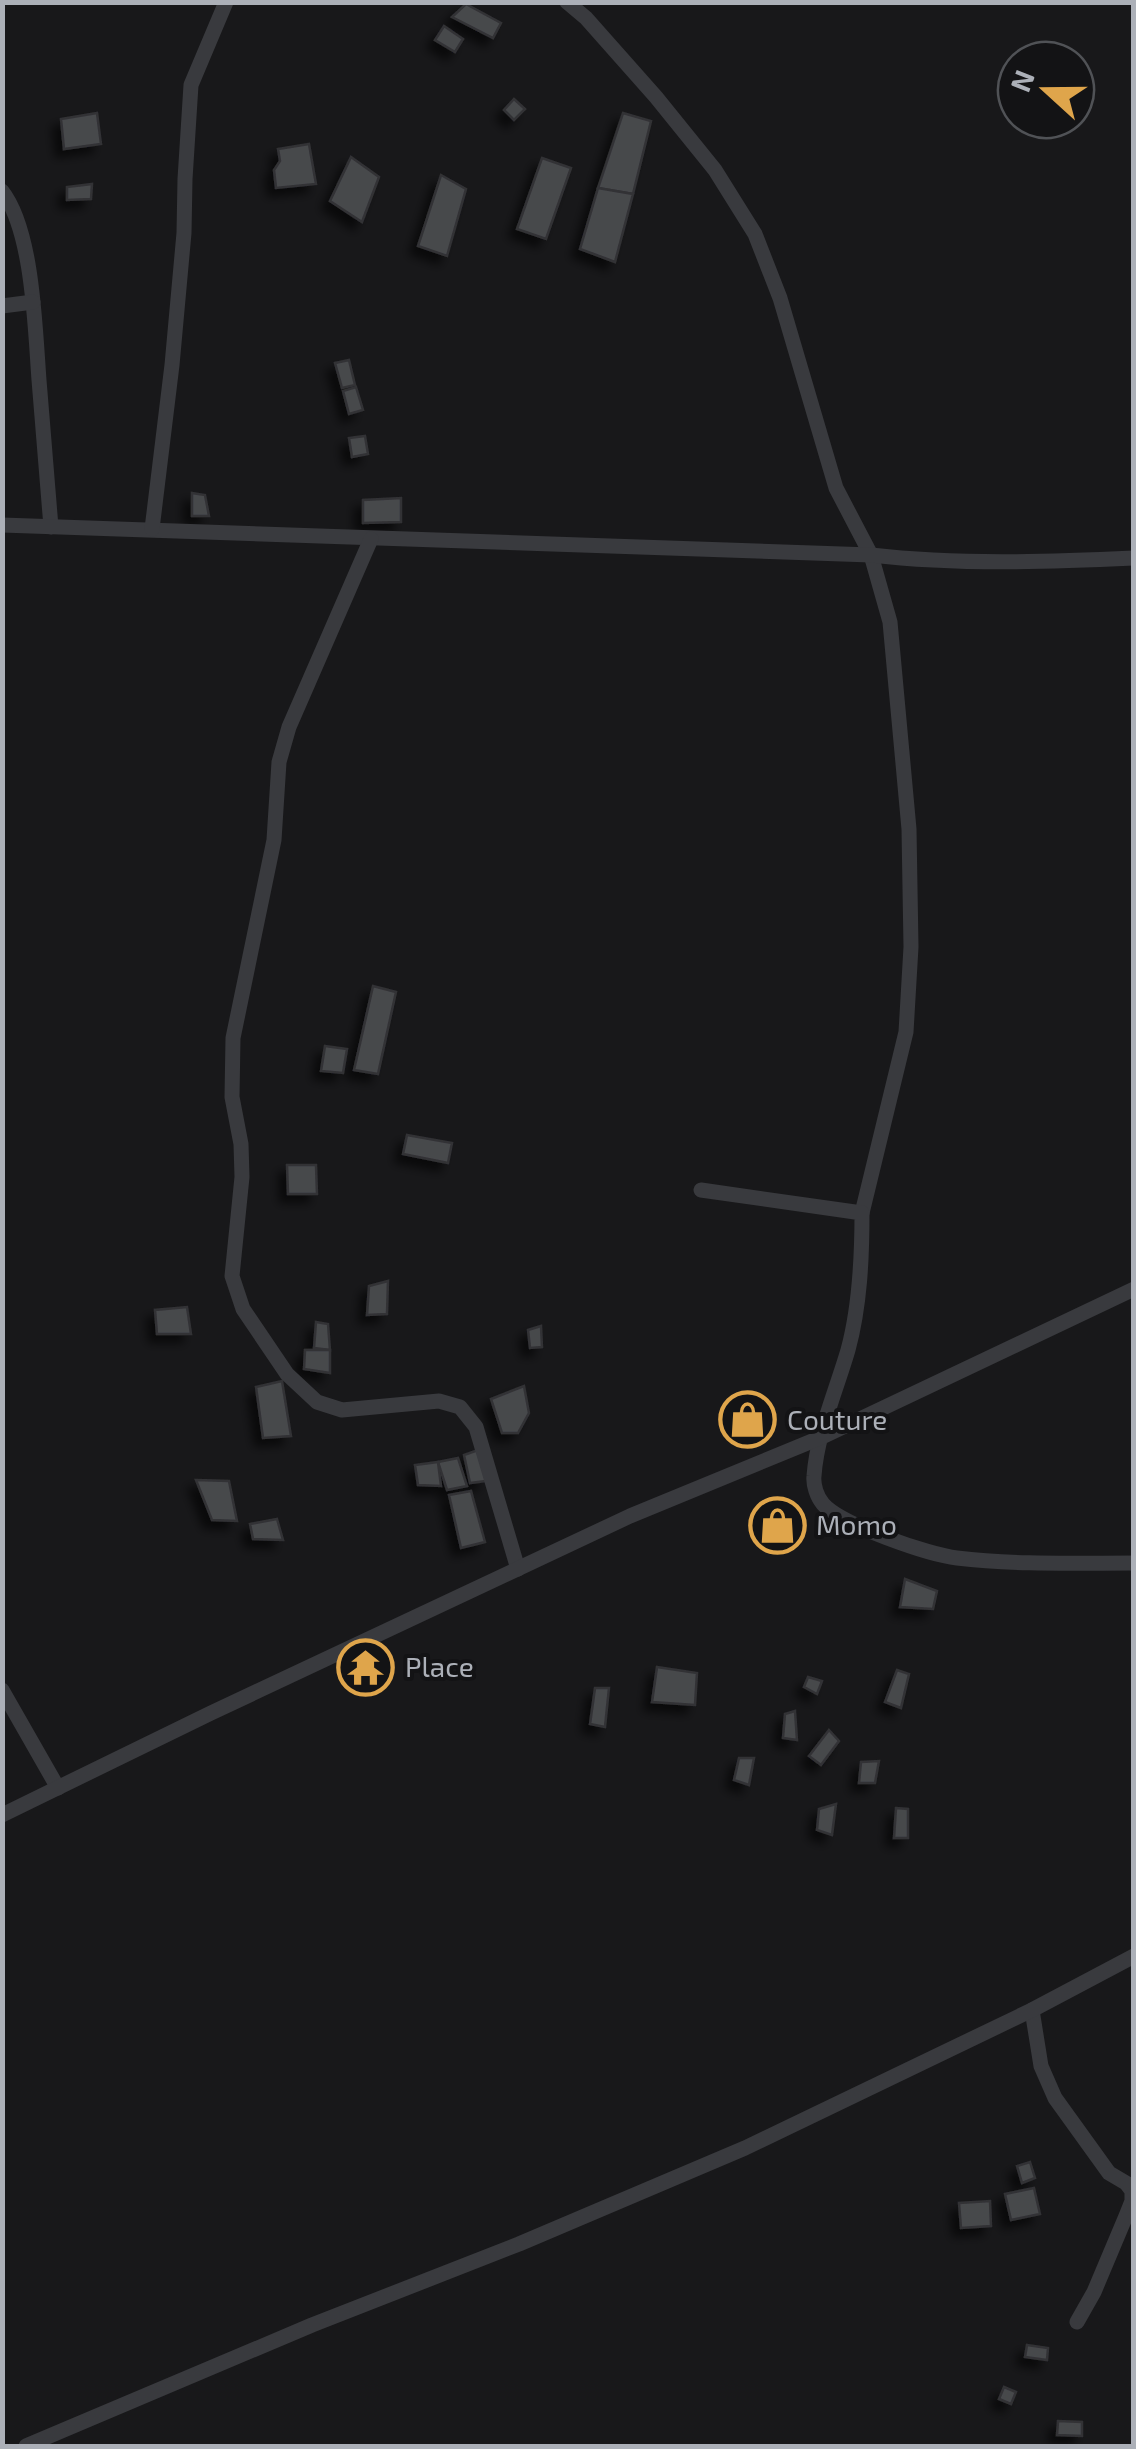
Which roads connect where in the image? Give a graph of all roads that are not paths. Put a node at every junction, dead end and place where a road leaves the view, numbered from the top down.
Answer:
1 (226, 2) edge
2 (567, 2) edge
3 (2, 190) edge
4 (33, 302) junction
5 (2, 306) edge
6 (2, 525) edge
7 (51, 527) junction
8 (152, 529) junction
9 (372, 539) junction
10 (872, 555) junction
11 (1134, 558) edge
12 (701, 1190) dead end
13 (862, 1213) junction
14 (1134, 1289) edge
15 (822, 1436) junction
16 (1134, 1563) edge
17 (518, 1569) junction
18 (2, 1690) edge
19 (58, 1788) junction
20 (2, 1816) edge
21 (1134, 1956) edge
22 (1032, 2010) junction
23 (1077, 2322) dead end
24 (26, 2446) edge

1 - 8 street
2 - 10 street
3 - 4 street
4 - 5 street
4 - 7 street
6 - 7 street
7 - 8 street
8 - 9 street
9 - 10 street
9 - 17 street
10 - 11 street
10 - 13 street
12 - 13 street
13 - 15 street
14 - 15 street
15 - 16 street
15 - 17 street
17 - 19 street
18 - 19 street
19 - 20 street
21 - 22 street
22 - 23 street
22 - 24 street

